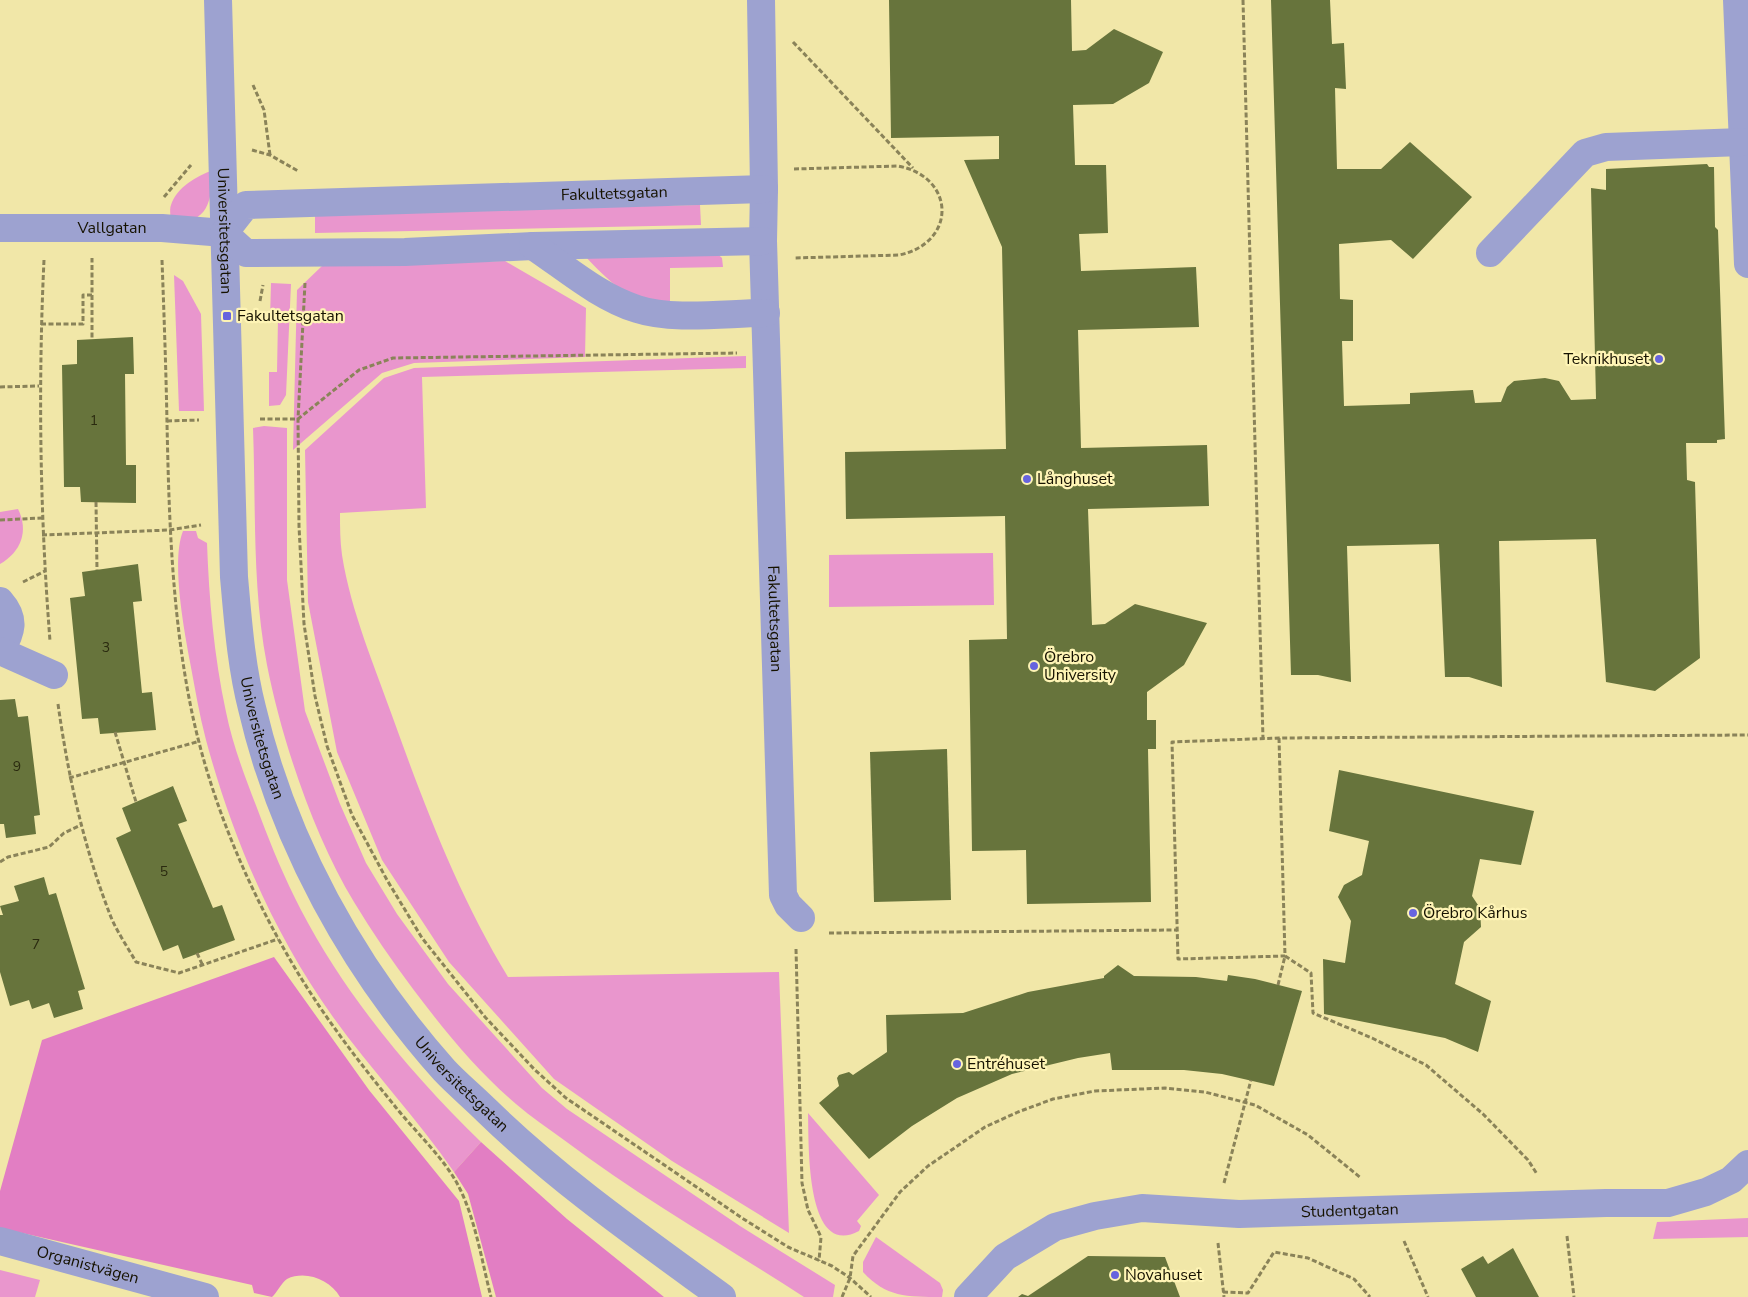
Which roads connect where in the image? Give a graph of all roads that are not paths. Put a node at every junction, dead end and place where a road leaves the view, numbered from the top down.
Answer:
1 (218, 0) edge
2 (1737, 0) edge
3 (761, 5) edge
4 (1742, 142) junction
5 (764, 179) junction
6 (0, 228) edge
7 (224, 233) junction
8 (533, 246) junction
9 (763, 250) junction
10 (1490, 253) dead end
11 (1748, 264) edge
12 (766, 313) junction
13 (0, 601) edge
14 (0, 652) edge
15 (54, 674) dead end
16 (800, 926) road end
17 (1748, 1164) edge
18 (0, 1241) edge
19 (205, 1297) edge
20 (722, 1297) edge
21 (968, 1297) edge

1 - 7 street, Universitetsgatan
2 - 4 street
3 - 5 street, Fakultetsgatan
4 - 10 street
4 - 11 street
5 - 7 street, Fakultetsgatan
5 - 9 street, Fakultetsgatan
6 - 7 street, Vallgatan
7 - 8 street
7 - 20 street, Universitetsgatan
8 - 9 street
8 - 12 street
9 - 12 street, Fakultetsgatan
12 - 16 street, Fakultetsgatan
13 - 14 street
14 - 15 street
17 - 21 street, Studentgatan
18 - 19 street, Organistvägen

